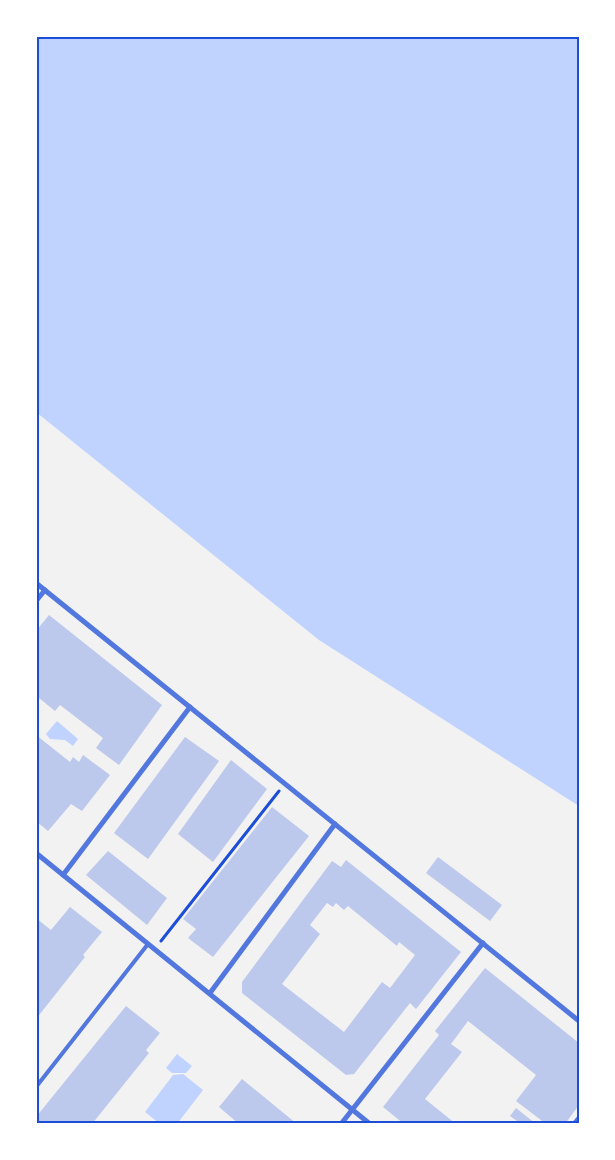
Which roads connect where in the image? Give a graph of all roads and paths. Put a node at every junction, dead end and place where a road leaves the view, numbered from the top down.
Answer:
1 (36, 583) edge
2 (45, 590) junction
3 (36, 601) edge
4 (190, 706) junction
5 (285, 783) junction
6 (335, 824) junction
7 (36, 853) edge
8 (63, 875) junction
9 (483, 943) junction
10 (148, 944) junction
11 (154, 950) junction
12 (210, 993) junction
13 (579, 1021) edge
14 (36, 1087) edge
15 (353, 1110) junction
16 (579, 1118) edge
17 (341, 1124) edge
18 (370, 1124) edge
19 (574, 1124) edge

1 - 2 street
2 - 3 street
2 - 4 street
4 - 5 street
4 - 8 street
5 - 6 street
5 - 11 path
6 - 9 street
6 - 12 street
7 - 8 street
8 - 10 street
9 - 13 street
9 - 15 street
10 - 11 street
10 - 14 lane
11 - 12 street
12 - 15 street
15 - 17 street
15 - 18 street
16 - 19 street

